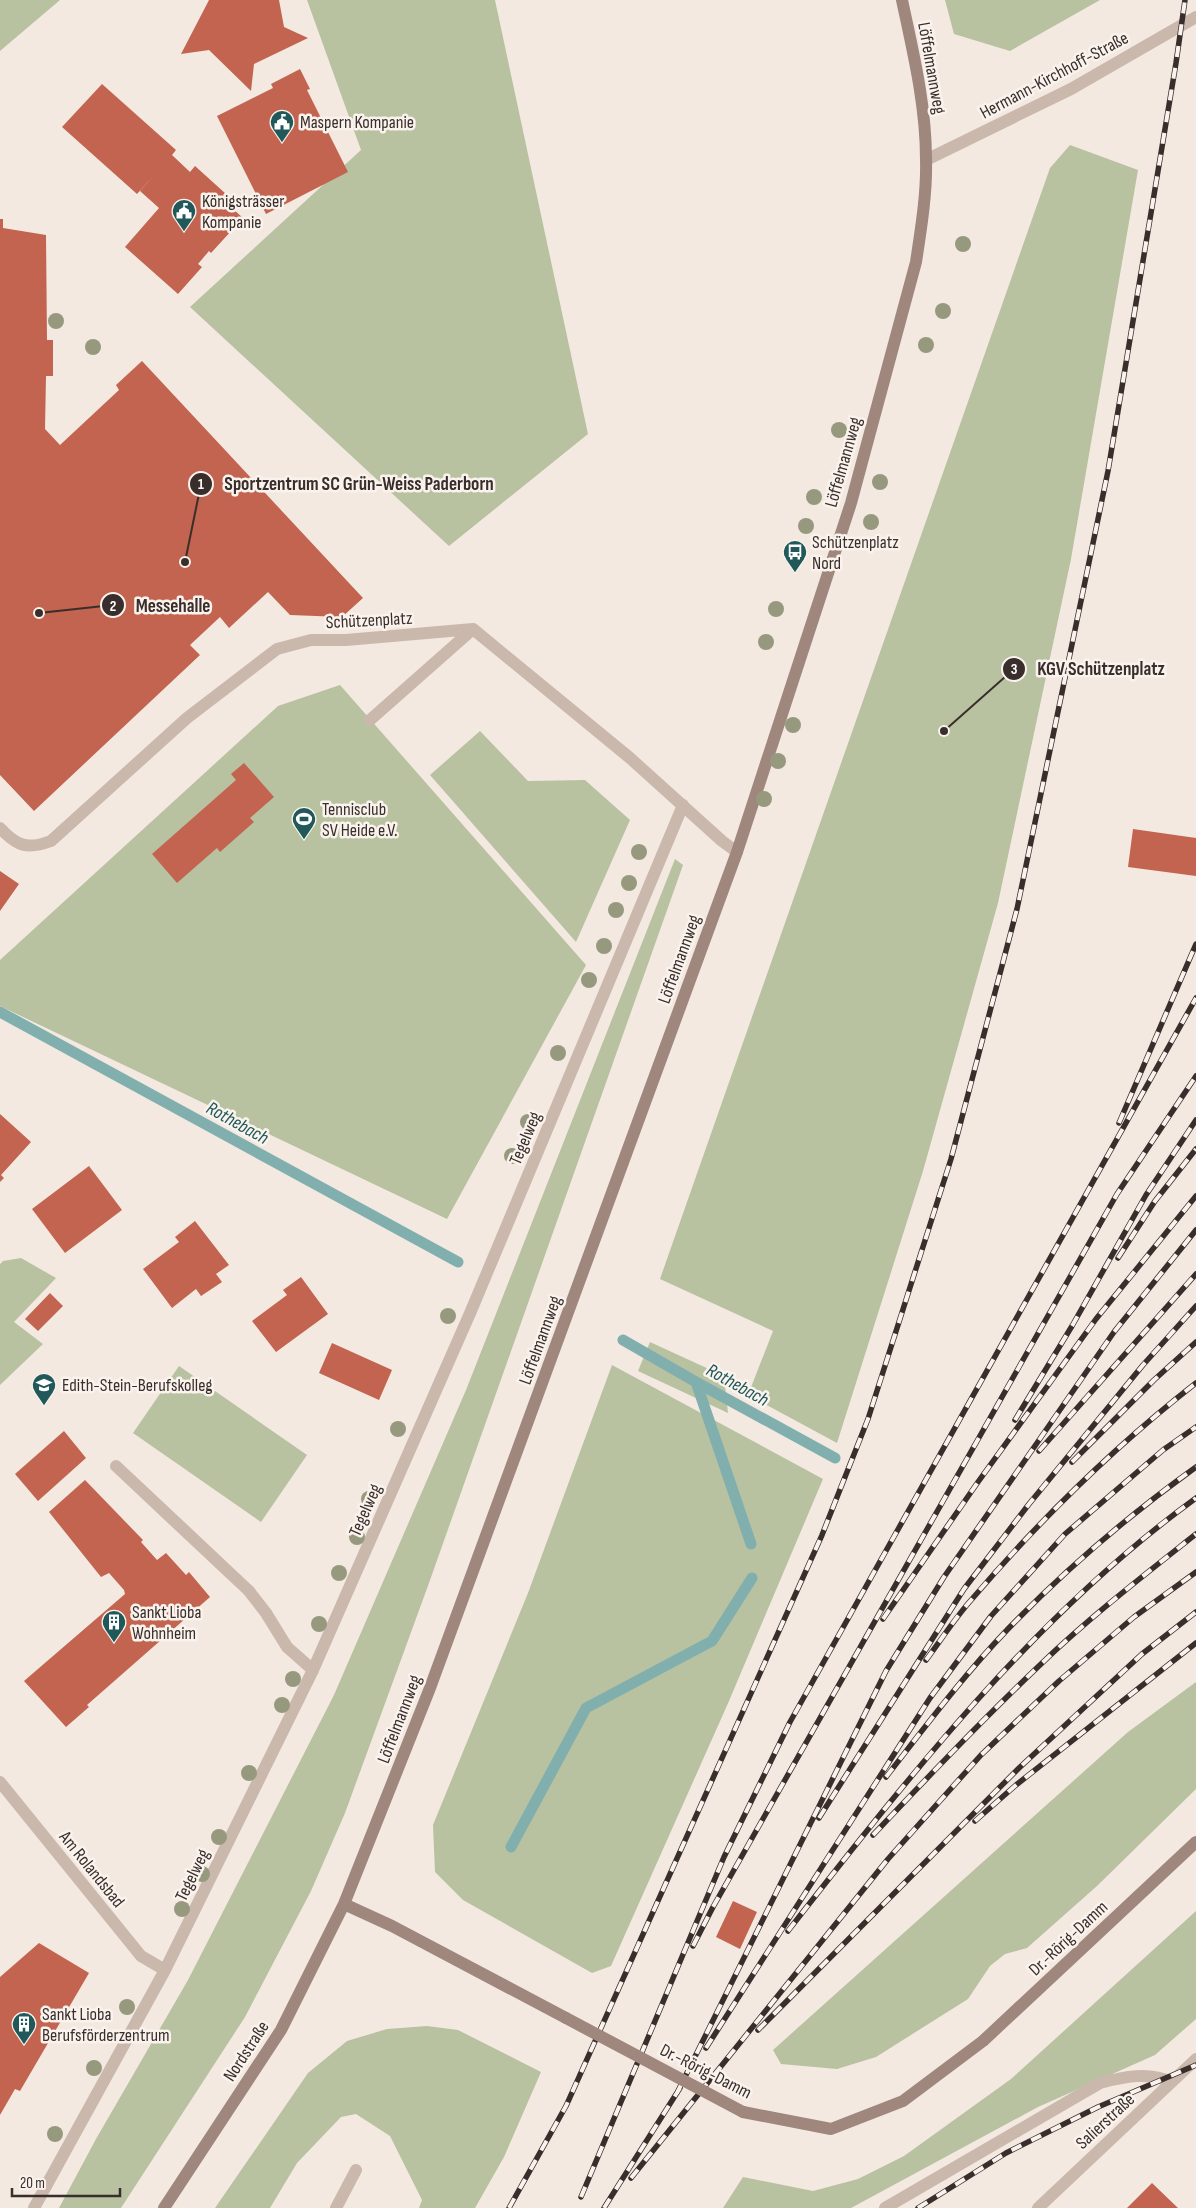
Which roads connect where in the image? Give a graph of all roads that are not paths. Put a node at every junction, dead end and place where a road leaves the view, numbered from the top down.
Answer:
1 (902, 0) edge
2 (1196, 17) edge
3 (926, 160) junction
4 (473, 629) junction
5 (370, 720) dead end
6 (683, 805) junction
7 (0, 828) edge
8 (737, 852) junction
9 (116, 1466) dead end
10 (313, 1670) junction
11 (0, 1782) edge
12 (1196, 1842) edge
13 (344, 1904) junction
14 (165, 1970) junction
15 (1196, 2058) edge
16 (1171, 2082) junction
17 (356, 2170) dead end
18 (34, 2208) edge
19 (164, 2208) edge
20 (336, 2208) edge
21 (885, 2208) edge
22 (1038, 2208) edge

1 - 3 street, Löffelmannweg
2 - 3 street, Hermann-Kirchhoff-Straße
3 - 8 street, Löffelmannweg
4 - 5 street
4 - 6 street
4 - 7 street, Schützenplatz
6 - 8 street
6 - 10 street, Tegelweg
8 - 13 street, Löffelmannweg
9 - 10 street
10 - 14 street, Tegelweg
11 - 14 street, Am Rolandsbad
12 - 13 street, Dr.-Rörig-Damm, bridge
13 - 19 street, Nordstraße
14 - 18 street, Tegelweg
15 - 16 street, Salierstraße
16 - 21 street
16 - 22 street, Salierstraße
17 - 20 street

